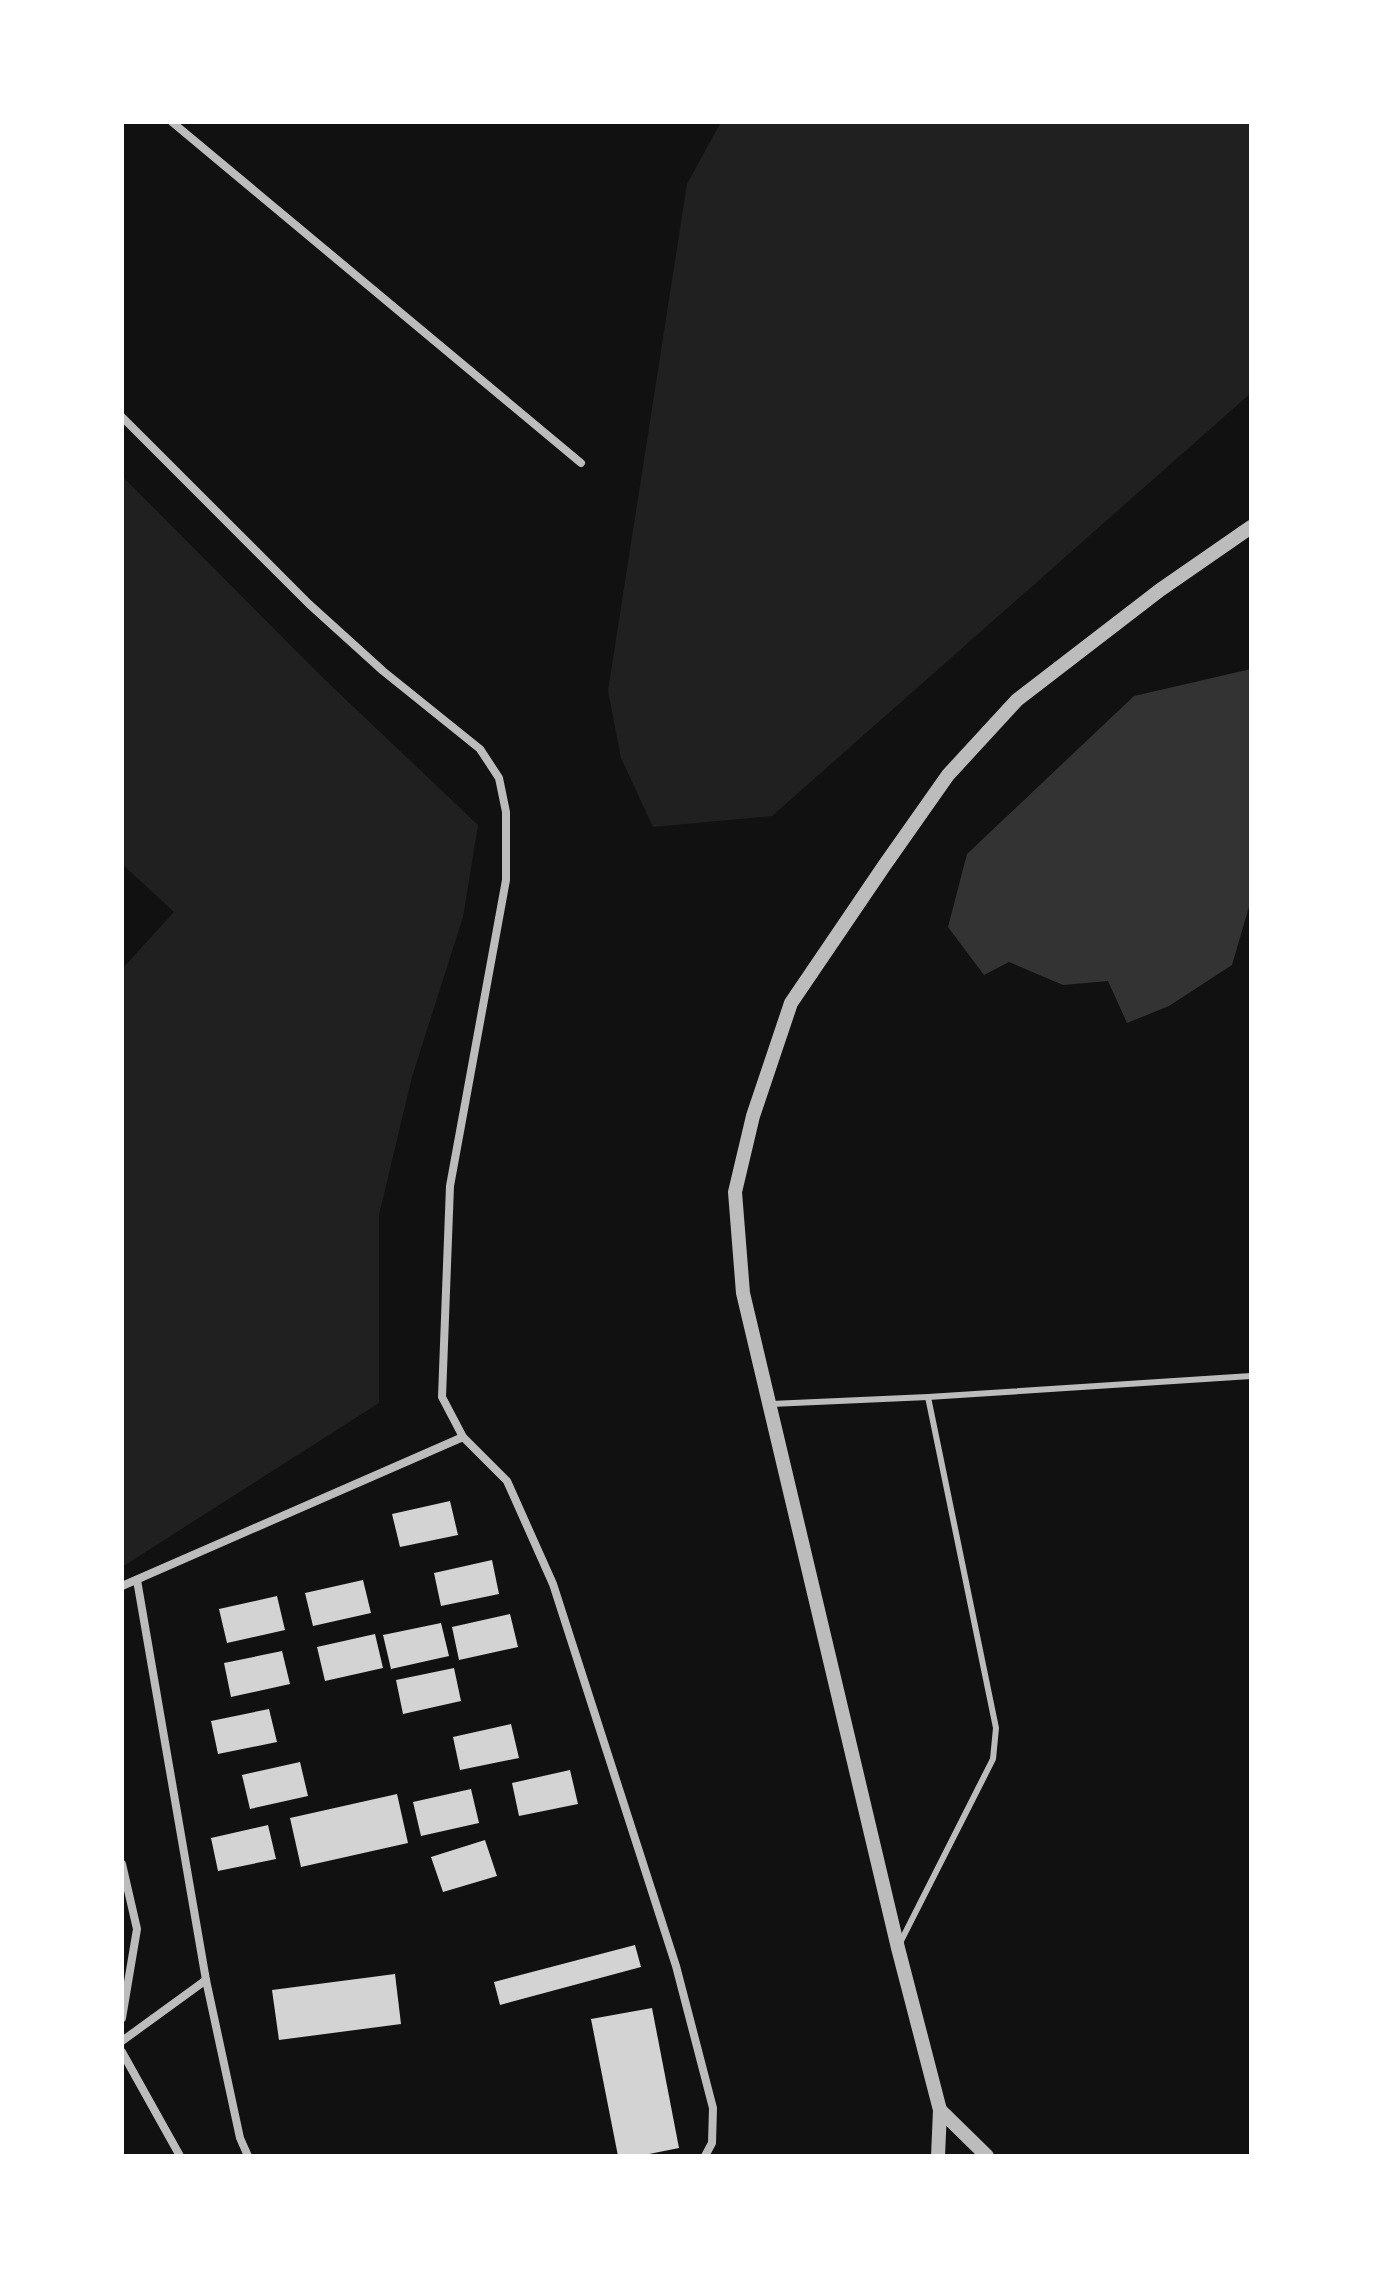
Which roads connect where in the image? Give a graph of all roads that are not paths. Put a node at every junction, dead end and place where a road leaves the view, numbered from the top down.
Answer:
1 (172, 122) edge
2 (122, 417) edge
3 (581, 463) dead end
4 (1251, 527) edge
5 (1251, 1376) edge
6 (928, 1397) junction
7 (771, 1404) junction
8 (463, 1437) junction
9 (137, 1580) junction
10 (122, 1586) edge
11 (122, 1864) edge
12 (898, 1948) junction
13 (206, 1980) junction
14 (122, 2018) edge
15 (122, 2041) edge
16 (122, 2052) edge
17 (940, 2110) junction
18 (180, 2156) edge
19 (248, 2156) edge
20 (705, 2156) edge
21 (938, 2156) edge
22 (987, 2156) edge

1 - 3 street
2 - 8 street
4 - 7 street
5 - 6 lane
6 - 7 lane
6 - 12 lane
7 - 12 street
8 - 9 street
8 - 20 street
9 - 10 street
9 - 13 street
11 - 14 street
12 - 17 street
13 - 15 street
13 - 19 street
16 - 18 street
17 - 21 street
17 - 22 street

